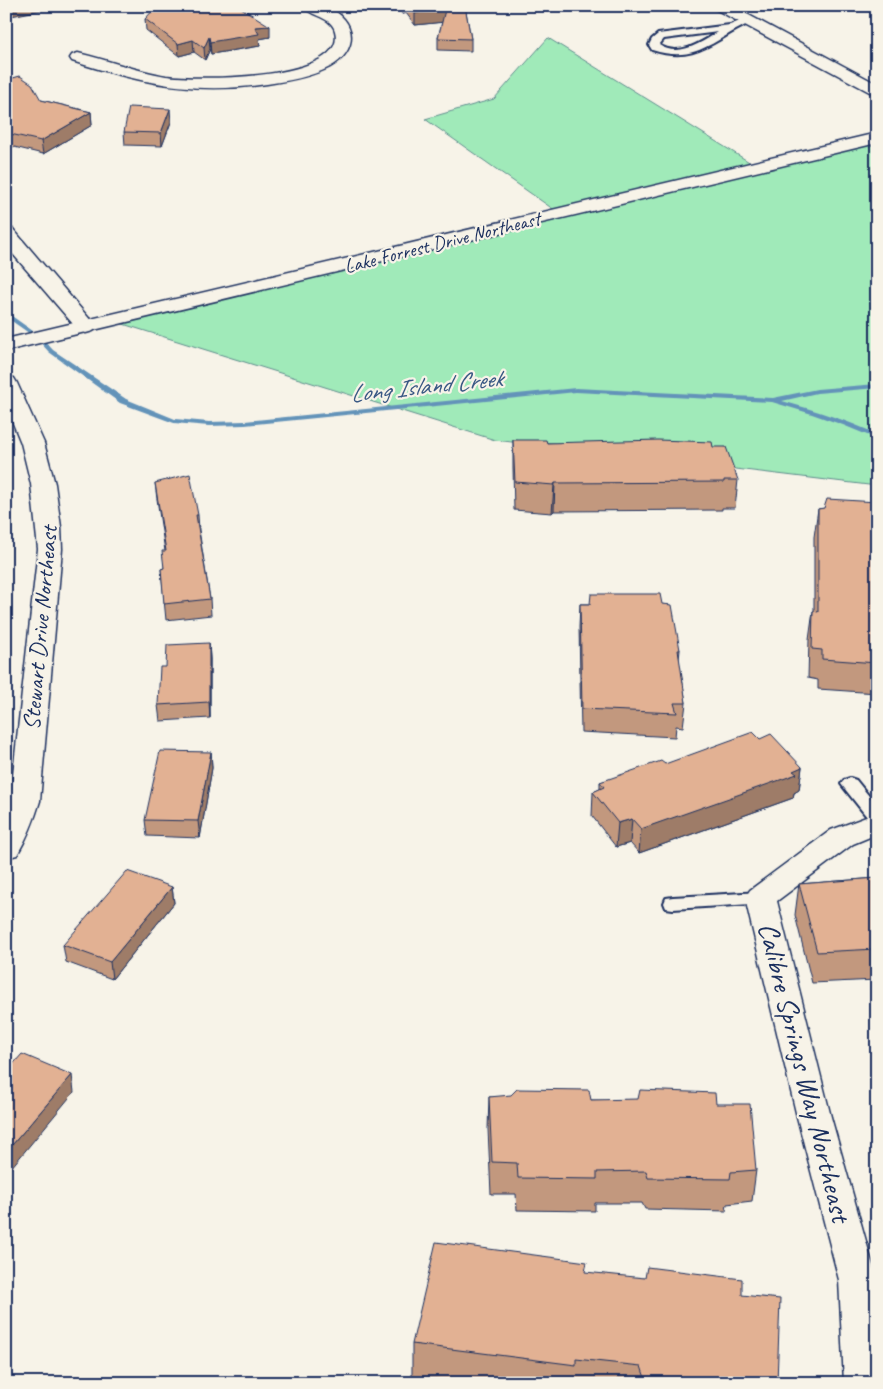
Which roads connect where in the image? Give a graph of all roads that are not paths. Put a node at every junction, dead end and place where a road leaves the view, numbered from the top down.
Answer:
1 (311, 6) edge
2 (720, 6) edge
3 (747, 21) junction
4 (731, 28) junction
5 (78, 58) dead end
6 (877, 90) edge
7 (877, 138) edge
8 (6, 233) edge
9 (86, 326) junction
10 (7, 345) edge
11 (6, 383) edge
12 (850, 784) dead end
13 (877, 818) edge
14 (877, 823) edge
15 (6, 848) edge
16 (761, 898) junction
17 (673, 903) dead end
18 (868, 1279) edge
19 (864, 1383) edge

1 - 5 street
2 - 3 street
3 - 4 lane
3 - 6 street
4 - 4 lane
7 - 9 street, Lake Forrest Drive Northeast
8 - 9 street
9 - 10 street, Lake Forrest Drive Northeast
11 - 15 street, Stewart Drive Northeast
12 - 13 lane
14 - 16 street, Calibre Springs Way Northeast
16 - 17 lane
16 - 18 street, Calibre Springs Way Northeast
18 - 19 street, Calibre Springs Way Northeast

